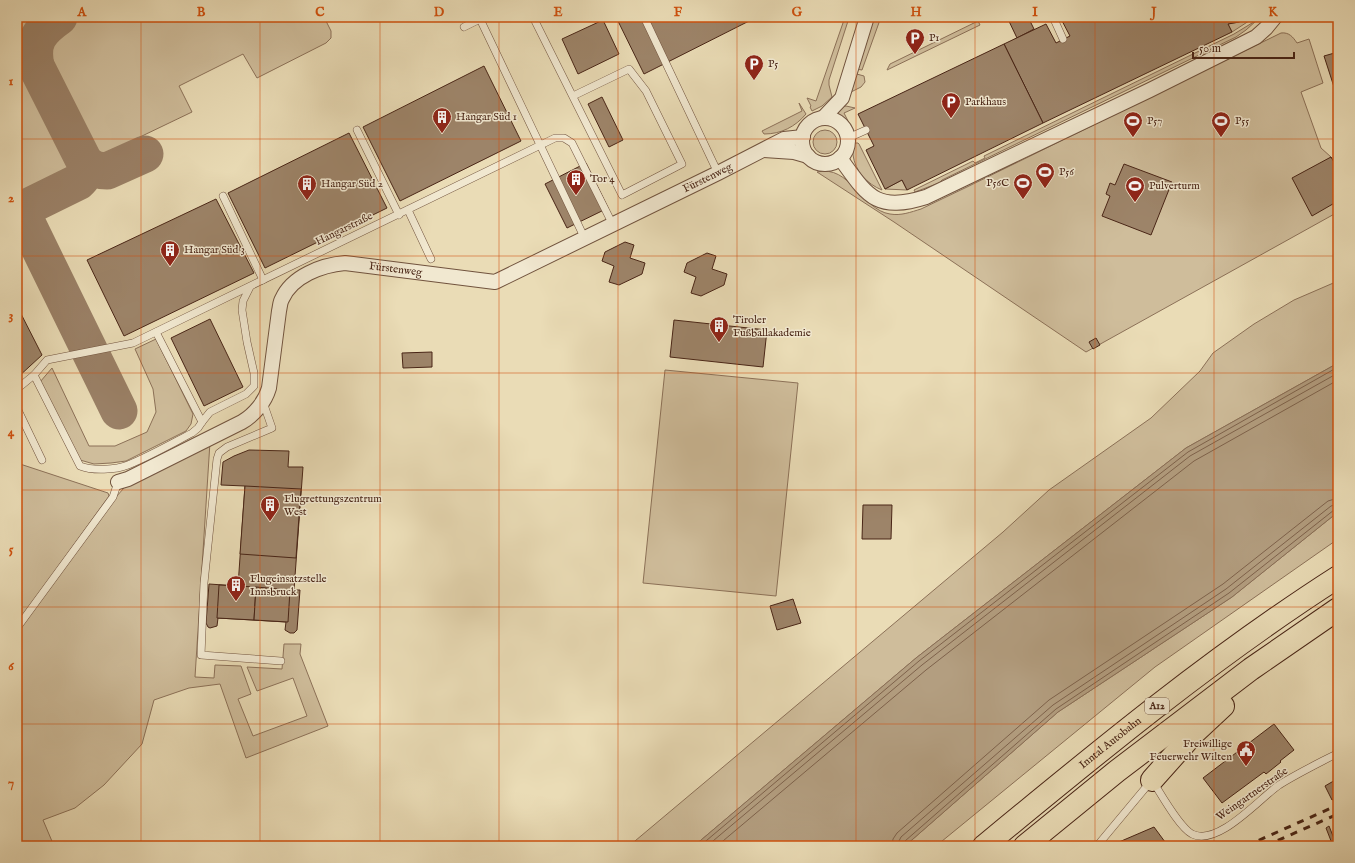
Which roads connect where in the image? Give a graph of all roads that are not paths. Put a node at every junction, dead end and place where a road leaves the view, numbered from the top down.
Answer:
1 (533, 17) edge
2 (644, 17) edge
3 (867, 17) edge
4 (1053, 17) edge
5 (1275, 17) edge
6 (482, 18) edge
7 (464, 27) dead end
8 (1063, 39) dead end
9 (573, 96) junction
10 (823, 118) junction
11 (357, 130) dead end
12 (866, 130) dead end
13 (803, 137) junction
14 (848, 138) junction
15 (540, 145) junction
16 (764, 150) junction
17 (808, 156) junction
18 (840, 158) junction
19 (718, 173) junction
20 (223, 196) dead end
21 (408, 210) junction
22 (399, 215) junction
23 (613, 225) junction
24 (585, 238) junction
25 (431, 259) dead end
26 (263, 280) junction
27 (250, 286) junction
28 (156, 332) junction
29 (34, 375) junction
30 (17, 389) edge
31 (263, 402) junction
32 (17, 408) edge
33 (202, 422) junction
34 (42, 460) dead end
35 (118, 482) joint
36 (1338, 577) edge
37 (1338, 609) edge
38 (17, 628) edge
39 (281, 661) dead end
40 (1252, 668) junction
41 (1338, 753) edge
42 (1152, 780) junction
43 (984, 846) edge
44 (1025, 846) edge
45 (1097, 846) edge

1 - 9 lane
2 - 19 lane
3 - 10 street
4 - 8 lane
5 - 18 street
6 - 7 lane
6 - 15 lane
9 - 9 lane
10 - 13 street
10 - 14 street
11 - 22 lane
12 - 14 lane
13 - 16 street, Fürstenweg
13 - 17 street
14 - 18 street
15 - 21 lane, Hangarstraße
15 - 23 lane, Hangarstraße
15 - 24 lane
16 - 17 street
16 - 19 street, Fürstenweg
17 - 18 street
19 - 23 street, Fürstenweg
20 - 26 lane
21 - 22 lane, Hangarstraße
21 - 25 lane
22 - 26 lane, Hangarstraße
23 - 24 street, Fürstenweg
24 - 31 street, Fürstenweg
26 - 27 lane, Hangarstraße
27 - 28 lane, Hangarstraße
27 - 33 lane
28 - 29 lane, Hangarstraße
28 - 33 lane
29 - 30 lane, Hangarstraße
29 - 33 lane
31 - 35 street, Fürstenweg
31 - 39 lane
32 - 34 lane
35 - 38 lane
36 - 43 highway, Inntal Autobahn / A12
37 - 40 highway, A12
40 - 42 highway
40 - 44 highway, A12
41 - 42 lane, Weingartnerstraße
42 - 45 lane

